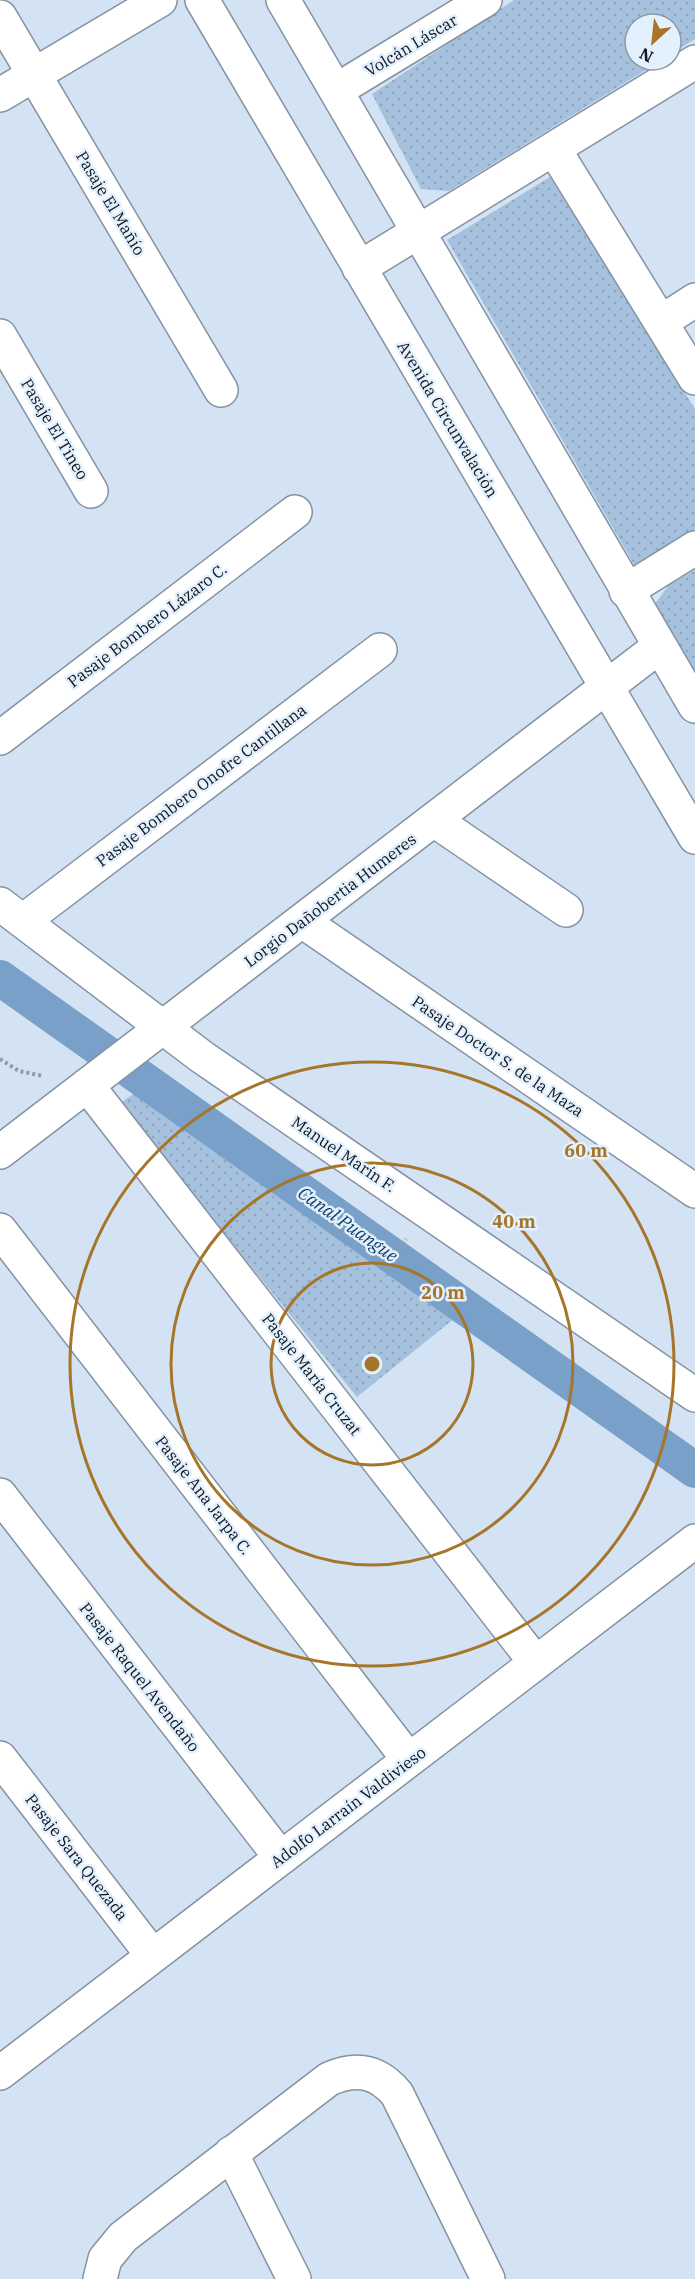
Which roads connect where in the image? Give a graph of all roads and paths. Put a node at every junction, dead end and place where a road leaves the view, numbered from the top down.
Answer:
1 (160, 0) edge
2 (202, 0) edge
3 (283, 0) edge
4 (485, 0) edge
5 (0, 17) edge
6 (695, 62) edge
7 (34, 75) junction
8 (336, 90) junction
9 (0, 95) edge
10 (554, 149) junction
11 (419, 232) junction
12 (359, 268) junction
13 (695, 300) edge
14 (661, 322) junction
15 (0, 336) edge
16 (695, 378) edge
17 (221, 390) dead end
18 (92, 491) dead end
19 (295, 512) dead end
20 (695, 548) edge
21 (626, 591) junction
22 (660, 646) junction
23 (380, 650) dead end
24 (607, 688) junction
25 (695, 706) edge
26 (0, 738) edge
27 (434, 820) junction
28 (695, 837) edge
29 (566, 910) dead end
30 (11, 912) edge
31 (302, 921) junction
32 (163, 1027) junction
33 (0, 1059) edge
34 (48, 1077) dead end
35 (94, 1079) junction
36 (0, 1152) edge
37 (695, 1191) edge
38 (0, 1230) edge
39 (406, 1239) dead end
40 (385, 1269) dead end
41 (695, 1395) edge
42 (0, 1495) edge
43 (695, 1541) edge
44 (536, 1663) junction
45 (0, 1758) edge
46 (409, 1760) junction
47 (281, 1858) junction
48 (153, 1956) junction
49 (5, 2058) edge
50 (231, 2153) junction
51 (100, 2279) edge
52 (294, 2279) edge
53 (488, 2279) edge

1 - 7 street
2 - 12 street, Avenida Circunvalación
3 - 8 street
4 - 8 street, Volcán Láscar
5 - 7 street, Pasaje El Mañío
6 - 10 street
7 - 9 street
7 - 17 street, Pasaje El Mañío
8 - 11 street
10 - 11 street
10 - 14 street
11 - 12 street
11 - 21 street
12 - 24 street, Avenida Circunvalación
13 - 14 street
14 - 16 street
15 - 18 street, Pasaje El Tineo
19 - 26 street, Pasaje Bombero Lázaro C.
20 - 21 street
21 - 22 street
22 - 24 street, Lorgio Dañobertia Humeres
22 - 25 street
23 - 30 street, Pasaje Bombero Onofre Cantillana
24 - 27 street, Lorgio Dañobertia Humeres
24 - 28 street, Avenida Circunvalación
27 - 29 street
27 - 31 street, Lorgio Dañobertia Humeres
30 - 32 street, Manuel Marín F.
31 - 32 street, Lorgio Dañobertia Humeres
31 - 37 street, Pasaje Doctor S. de la Maza
32 - 35 street, Lorgio Dañobertia Humeres
32 - 41 street, Manuel Marín F.
33 - 34 path
35 - 36 street, Lorgio Dañobertia Humeres
35 - 44 street, Pasaje María Cruzat
38 - 46 street, Pasaje Ana Jarpa C.
39 - 40 path
42 - 47 street, Pasaje Raquel Avendaño
43 - 44 street, Adolfo Larraín Valdivieso
44 - 46 street, Adolfo Larraín Valdivieso
45 - 48 street, Pasaje Sara Quezada
46 - 47 street, Adolfo Larraín Valdivieso
47 - 48 street, Adolfo Larraín Valdivieso
48 - 49 street, Adolfo Larraín Valdivieso
50 - 51 street
50 - 52 street
50 - 53 street

